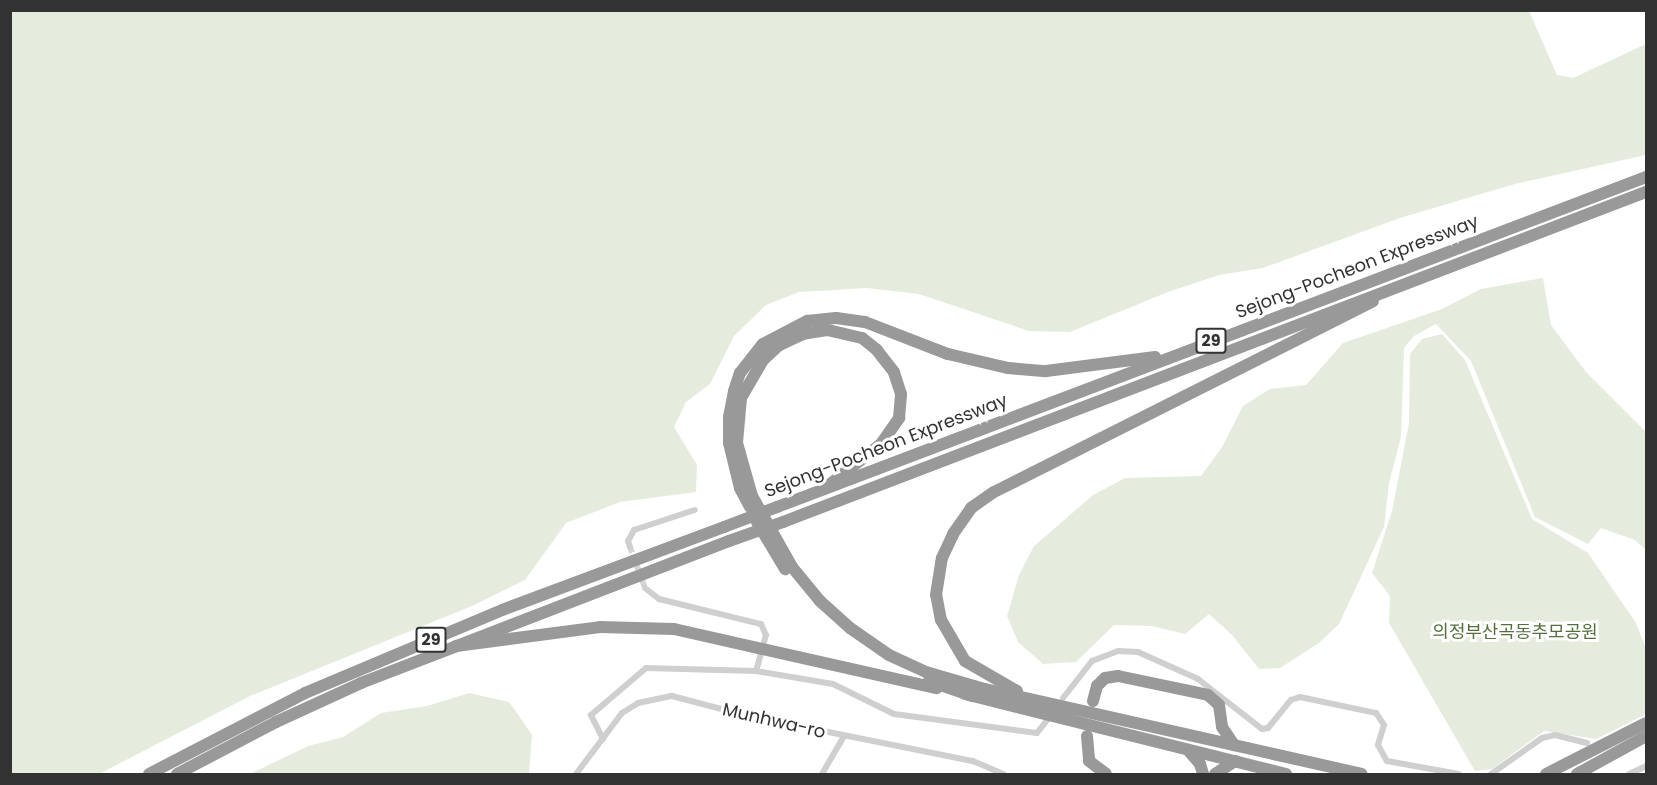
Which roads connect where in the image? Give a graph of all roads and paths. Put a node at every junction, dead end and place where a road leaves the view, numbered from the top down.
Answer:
1 (1647, 177) edge
2 (1647, 192) edge
3 (1410, 280) junction
4 (1174, 355) junction
5 (824, 489) junction
6 (695, 510) dead end
7 (630, 547) dead end
8 (645, 588) tunnel mouth
9 (764, 642) dead end
10 (456, 646) junction
11 (761, 653) dead end
12 (756, 671) junction
13 (972, 696) junction
14 (1063, 698) dead end
15 (1093, 701) dead end
16 (1046, 703) junction
17 (1221, 716) junction
18 (1047, 720) dead end
19 (1647, 723) edge
20 (844, 736) junction
21 (1087, 736) dead end
22 (1647, 736) edge
23 (1199, 738) junction
24 (603, 739) junction
25 (1587, 742) dead end
26 (1234, 745) junction
27 (1188, 750) junction
28 (1235, 761) junction
29 (1647, 766) edge
30 (578, 772) edge
31 (148, 774) edge
32 (177, 774) edge
33 (588, 774) edge
34 (822, 774) edge
35 (1004, 774) edge
36 (1106, 774) edge
37 (1203, 774) edge
38 (1215, 774) edge
39 (1286, 774) edge
40 (1362, 774) edge
41 (1459, 774) edge
42 (1491, 774) edge
43 (1546, 774) edge
44 (1577, 774) edge
45 (1629, 774) edge

1 - 4 highway, Sejong-Pocheon Expressway / 29
2 - 3 highway, Sejong-Pocheon Expressway / 29
3 - 10 highway, Sejong-Pocheon Expressway / 29, bridge
3 - 16 highway
4 - 5 highway, Sejong-Pocheon Expressway / 29
4 - 13 highway
5 - 16 highway
5 - 31 highway, Sejong-Pocheon Expressway / 29, bridge
6 - 7 street
8 - 9 street
10 - 13 highway
10 - 32 highway, Sejong-Pocheon Expressway / 29
11 - 12 street
12 - 18 street
12 - 24 street
13 - 27 highway
14 - 41 street
15 - 17 highway
16 - 23 highway
17 - 23 highway
17 - 26 highway
19 - 43 highway
20 - 24 street, Munhwa-ro
20 - 34 street
20 - 35 street, Munhwa-ro
21 - 36 highway
22 - 44 highway
23 - 26 highway
24 - 30 street, Munhwa-ro
25 - 42 street
26 - 40 highway
27 - 28 highway
27 - 37 highway
28 - 38 highway
28 - 39 highway
29 - 45 street
30 - 33 street

